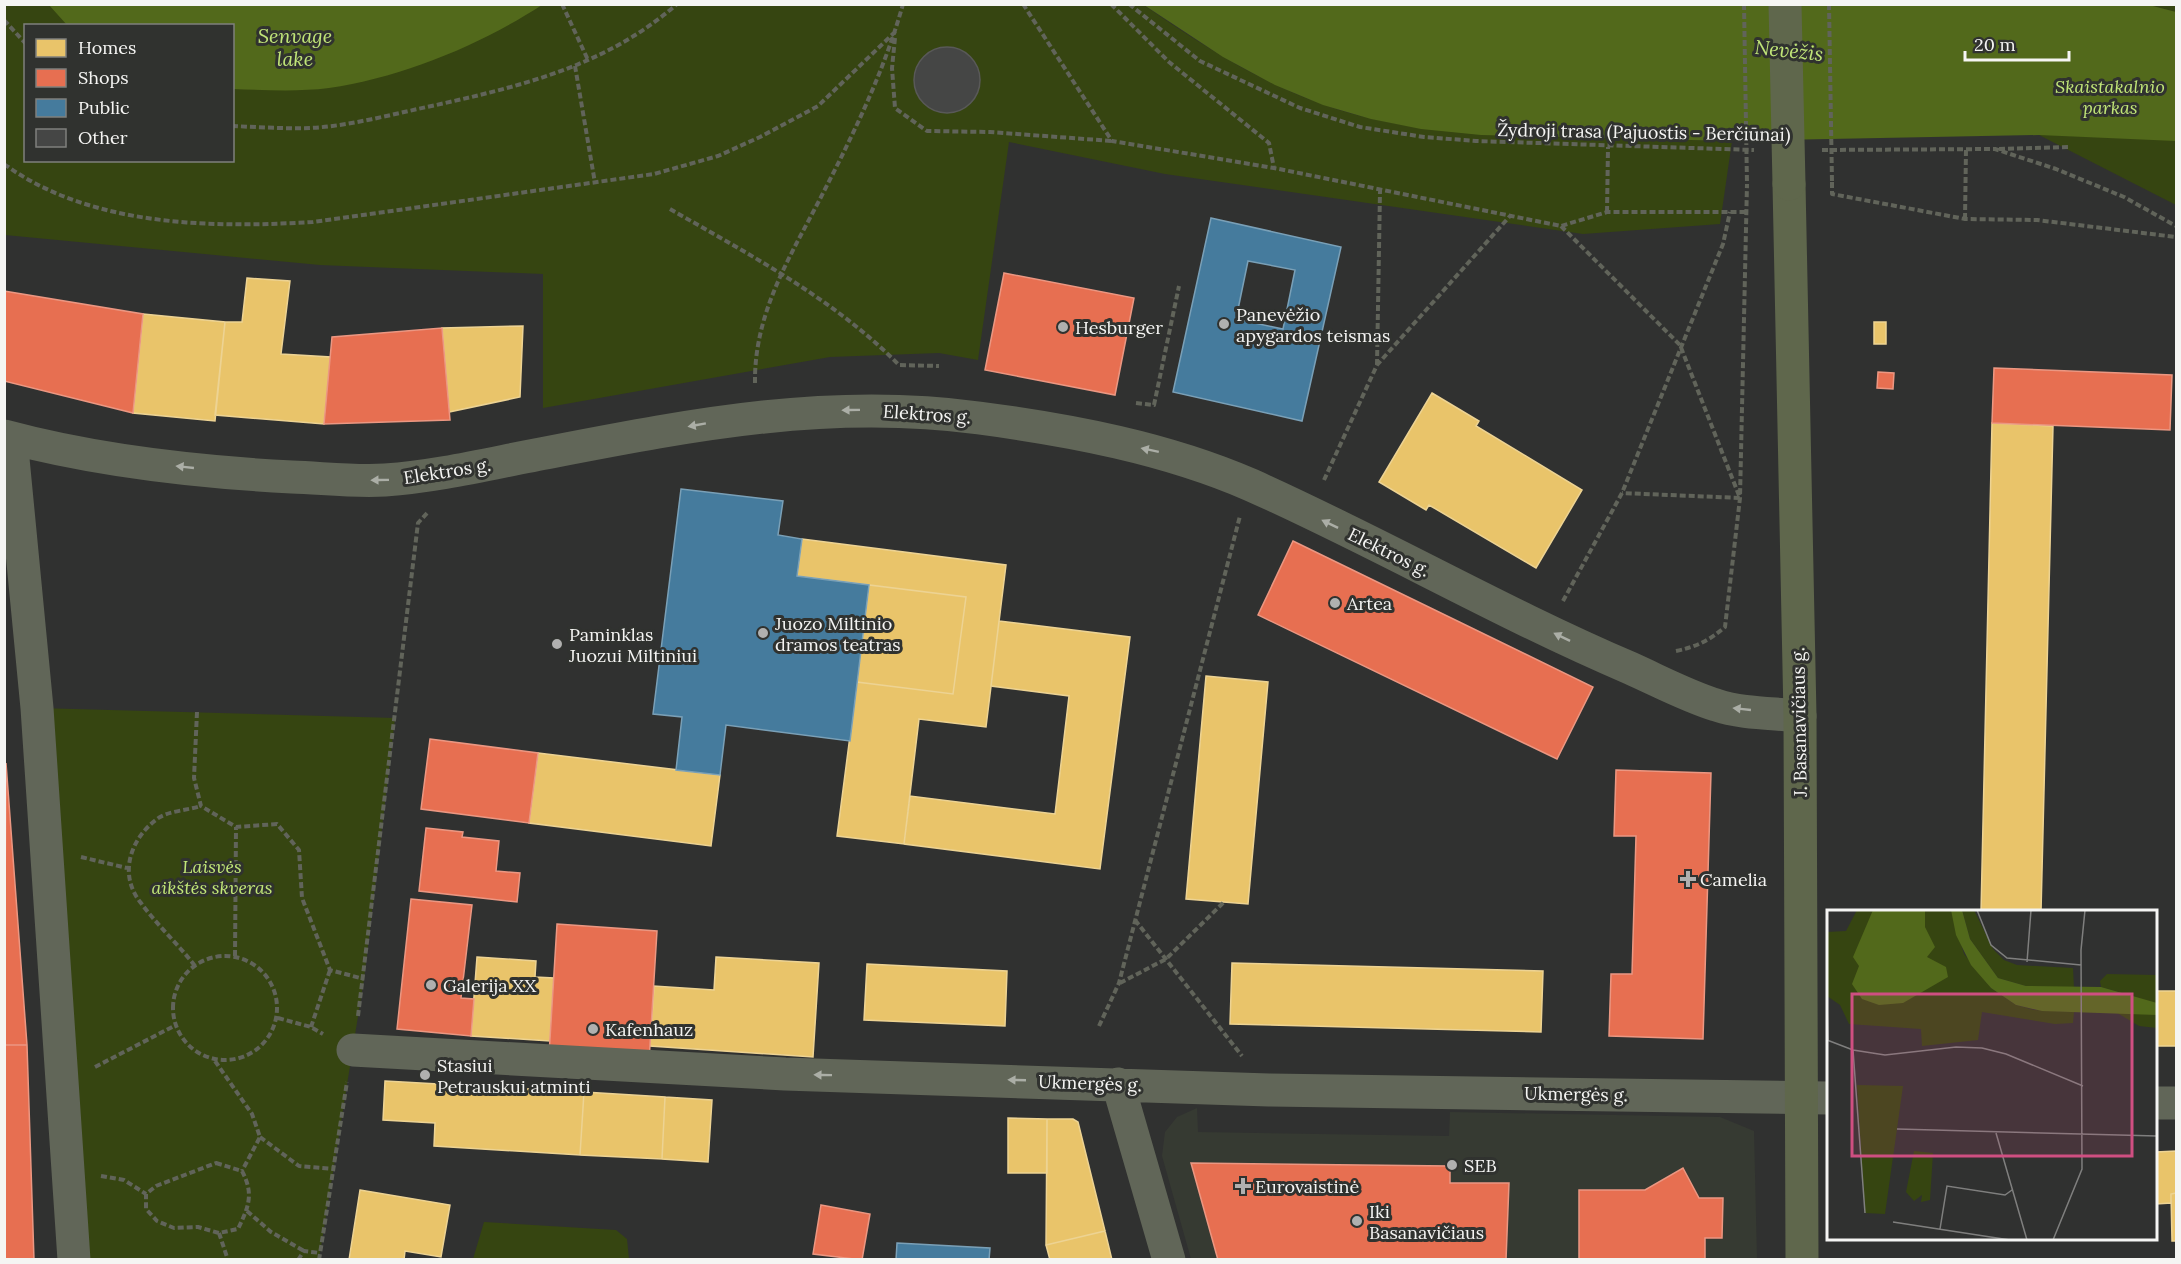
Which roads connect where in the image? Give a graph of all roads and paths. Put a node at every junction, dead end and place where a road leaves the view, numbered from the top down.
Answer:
1 (562, 4) edge
2 (677, 4) edge
3 (903, 4) edge
4 (1023, 4) edge
5 (1111, 4) edge
6 (1129, 4) edge
7 (1744, 4) edge
8 (1785, 4) edge
9 (1829, 4) edge
10 (4, 20) edge
11 (896, 31) junction
12 (24, 42) edge
13 (588, 60) junction
14 (575, 66) junction
15 (234, 126) edge
16 (1112, 141) junction
17 (1608, 147) junction
18 (2068, 147) dead end
19 (1966, 149) junction
20 (1995, 149) junction
21 (1757, 150) dead end
22 (1816, 150) dead end
23 (4, 164) edge
24 (1274, 168) junction
25 (595, 183) junction
26 (1380, 191) junction
27 (670, 209) dead end
28 (1607, 212) junction
29 (1730, 212) junction
30 (1748, 212) junction
31 (1511, 216) junction
32 (1965, 219) junction
33 (1561, 226) junction
34 (2176, 226) edge
35 (2176, 237) edge
36 (780, 272) junction
37 (1179, 286) dead end
38 (1680, 345) junction
39 (1377, 365) junction
40 (939, 366) dead end
41 (1136, 403) dead end
42 (755, 416) junction
43 (8, 437) edge
44 (1324, 480) dead end
45 (1248, 484) junction
46 (1622, 493) junction
47 (1740, 498) junction
48 (436, 510) dead end
49 (1572, 605) dead end
50 (1667, 649) dead end
51 (197, 712) dead end
52 (1800, 716) junction
53 (201, 806) junction
54 (236, 827) junction
55 (46, 848) junction
56 (127, 868) junction
57 (1224, 902) dead end
58 (1135, 920) junction
59 (235, 956) junction
60 (1166, 959) junction
61 (195, 966) junction
62 (330, 970) junction
63 (363, 979) junction
64 (1119, 983) junction
65 (278, 1018) junction
66 (174, 1026) junction
67 (1099, 1026) dead end
68 (311, 1027) junction
69 (352, 1050) junction
70 (215, 1061) junction
71 (1118, 1084) junction
72 (62, 1085) junction
73 (1269, 1090) junction
74 (1814, 1098) edge
75 (2157, 1103) edge
76 (2176, 1103) edge
77 (260, 1137) junction
78 (334, 1169) junction
79 (68, 1170) junction
80 (242, 1171) junction
81 (146, 1194) junction
82 (246, 1211) junction
83 (219, 1233) junction
84 (304, 1251) junction
85 (320, 1253) junction
86 (74, 1260) edge
87 (228, 1260) edge
88 (298, 1260) edge
89 (319, 1260) edge
90 (1169, 1260) edge
91 (1802, 1260) edge

1 - 13 path
2 - 13 path
3 - 11 path
4 - 16 path
5 - 24 path
6 - 17 path, Žydroji trasa (Pajuostis - Berčiūnai)
7 - 30 path, bridge
8 - 52 highway, J. Basanavičiaus g., bridge
9 - 32 path, bridge
10 - 12 path
11 - 16 path
11 - 25 path
11 - 36 path
13 - 14 path
14 - 15 path
14 - 25 path
16 - 24 path
17 - 21 path, Žydroji trasa (Pajuostis - Berčiūnai)
17 - 28 path
18 - 20 path
19 - 20 path, Žydroji trasa (Pajuostis - Berčiūnai)
19 - 22 path, Žydroji trasa (Pajuostis - Berčiūnai)
19 - 32 path
20 - 34 path, Žydroji trasa (Pajuostis - Berčiūnai)
23 - 25 path
24 - 26 path
26 - 31 path
26 - 39 path
27 - 36 path
28 - 29 path
28 - 33 path
29 - 30 path
29 - 38 path
30 - 47 path
31 - 33 path
31 - 39 path
32 - 35 path
33 - 38 path
36 - 40 path
36 - 42 path
37 - 41 path
38 - 46 path
38 - 47 path
39 - 44 path
42 -> 43 street, Elektros g.
45 -> 42 street, Elektros g.
43 - 55 street
52 -> 45 street, Elektros g.
45 - 58 path
46 - 47 path
46 - 49 path
47 - 50 path
48 - 63 path
51 - 53 path
52 - 74 highway, J. Basanavičiaus g.
53 - 54 path
53 - 56 path
54 - 59 path
54 - 62 path
55 - 56 path
55 - 72 street
56 - 61 path
57 - 60 path
58 - 60 path
58 - 64 path
59 - 61 path
59 - 65 path
60 - 64 path
60 - 73 path
61 - 66 path
62 - 63 path
62 - 68 path
63 - 69 path
64 - 67 path
65 - 68 path
65 - 70 path
66 - 70 path
66 - 72 path
68 - 69 path
71 -> 69 street, Ukmergės g.
69 - 78 path
70 - 77 path
71 - 73 street, Ukmergės g.
71 - 90 street
72 - 79 street
73 - 74 street, Ukmergės g.
74 - 91 highway, J. Basanavičiaus g.
75 - 76 street
77 - 78 path
77 - 80 path
78 - 85 path
79 - 81 path
79 - 86 street
80 - 81 path
80 - 82 path
81 - 83 path
82 - 83 path
82 - 84 path
83 - 87 path
84 - 85 path
84 - 88 path
85 - 89 path

